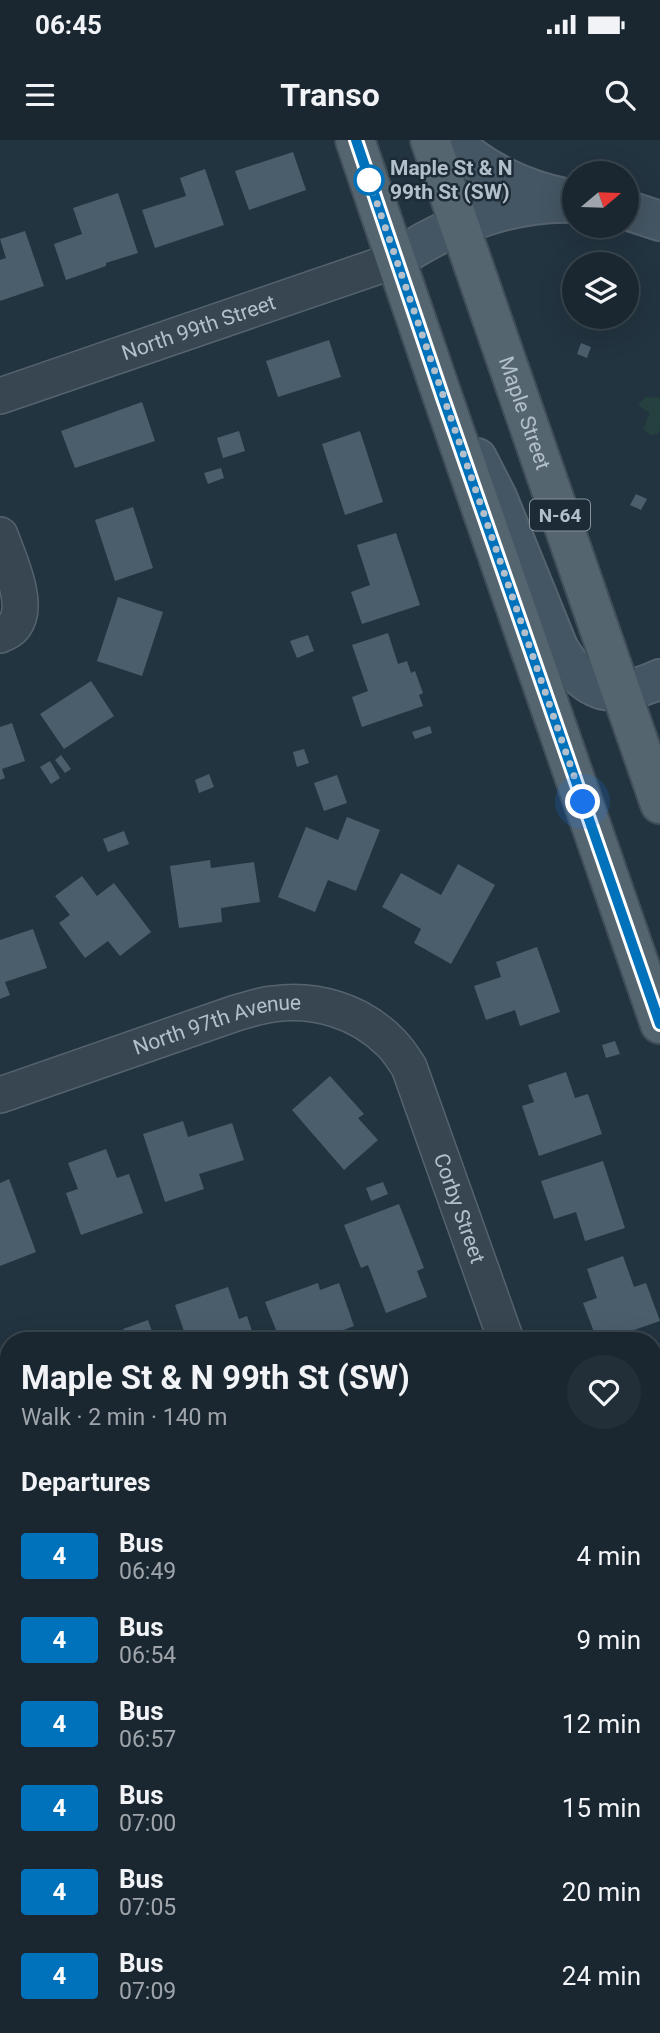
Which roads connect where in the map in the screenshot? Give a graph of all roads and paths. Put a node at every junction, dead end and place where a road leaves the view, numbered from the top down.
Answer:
1 (355, 140) edge
2 (430, 140) edge
3 (451, 140) edge
4 (562, 198) edge
5 (562, 203) edge
6 (639, 214) edge
7 (660, 221) edge
8 (460, 225) junction
9 (396, 260) junction
10 (0, 396) edge
11 (443, 398) junction
12 (0, 535) edge
13 (7, 631) edge
14 (660, 679) edge
15 (620, 691) junction
16 (660, 804) edge
17 (660, 1024) edge
18 (414, 1077) joint
19 (0, 1095) edge
20 (503, 1332) edge

1 - 9 main road
2 - 8 main road, Maple Street / N-64
3 - 4 street
5 - 8 street
6 - 7 street
8 - 9 street
8 - 15 main road, Maple Street / N-64
9 - 10 street, North 99th Street
9 - 11 main road
11 - 15 street
11 - 17 main road
12 - 13 street
14 - 15 street
15 - 16 main road, Maple Street / N-64
18 - 19 street, North 97th Avenue
18 - 20 street, Corby Street

